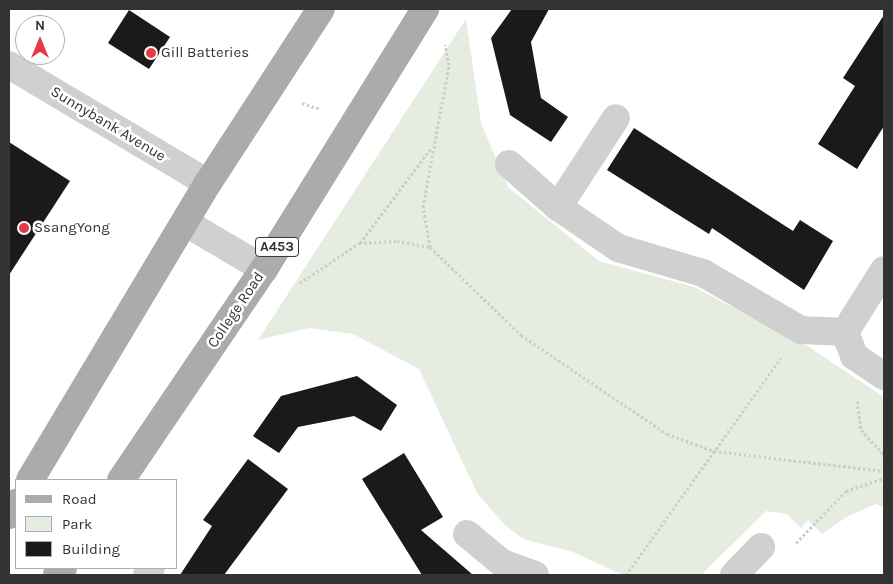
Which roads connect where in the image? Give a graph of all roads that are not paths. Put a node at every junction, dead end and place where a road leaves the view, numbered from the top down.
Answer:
1 (321, 9) edge
2 (425, 9) edge
3 (9, 65) edge
4 (616, 118) dead end
5 (509, 164) dead end
6 (208, 183) junction
7 (558, 207) junction
8 (186, 222) junction
9 (264, 269) junction
10 (884, 270) edge
11 (845, 332) junction
12 (884, 376) edge
13 (31, 479) edge
14 (123, 479) edge
15 (467, 534) dead end
16 (761, 547) road end
17 (535, 575) edge
18 (734, 575) edge

1 - 6 main road
2 - 9 main road, College Road / A453
3 - 6 street, Sunnybank Avenue
4 - 7 street
5 - 7 street
6 - 8 main road
7 - 11 street
8 - 9 street
8 - 13 main road
9 - 14 main road, College Road / A453
10 - 11 street
11 - 12 street
15 - 17 street
16 - 18 street

